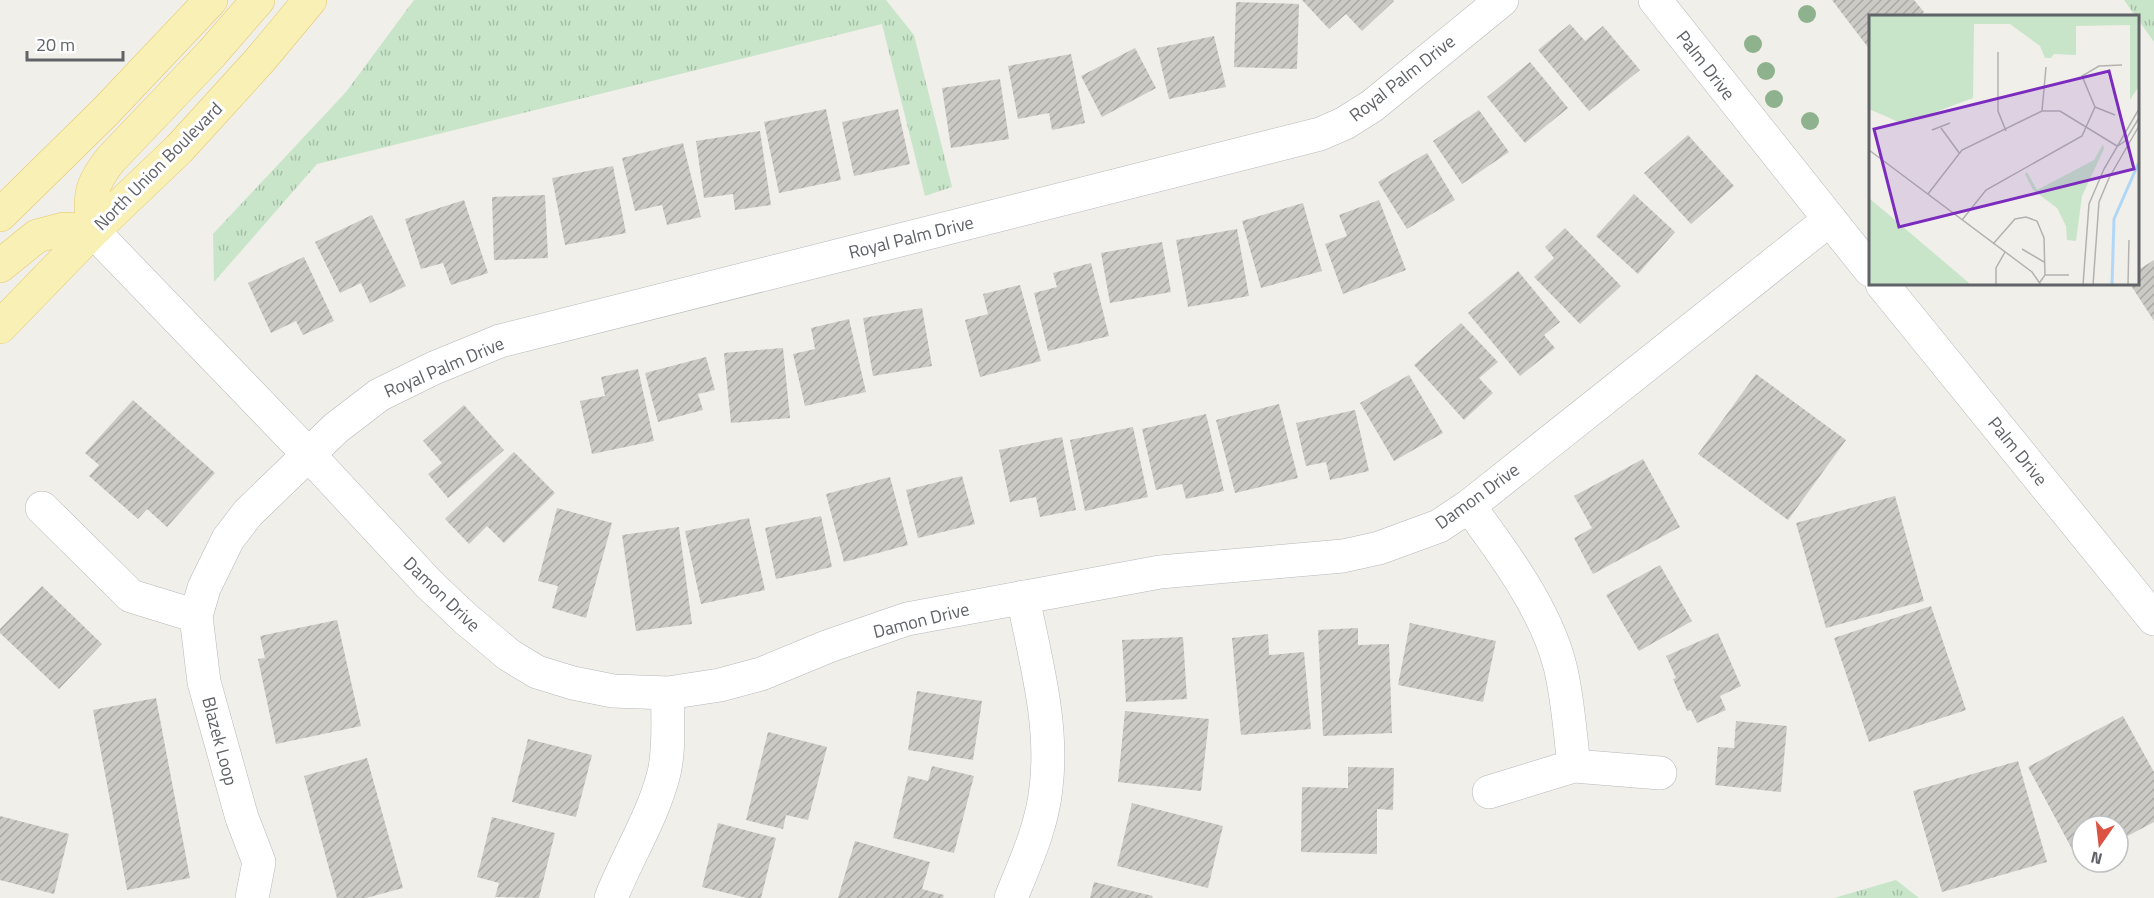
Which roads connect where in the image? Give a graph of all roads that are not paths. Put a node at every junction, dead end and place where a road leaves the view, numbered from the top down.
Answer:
1 (211, 0) edge
2 (258, 0) edge
3 (310, 0) edge
4 (1502, 0) edge
5 (1655, 0) edge
6 (0, 215) edge
7 (1829, 220) junction
8 (93, 231) junction
9 (0, 266) edge
10 (1869, 269) edge
11 (1882, 285) edge
12 (0, 327) edge
13 (309, 455) junction
14 (1470, 506) junction
15 (42, 508) dead end
16 (1023, 597) junction
17 (196, 616) junction
18 (2154, 619) edge
19 (668, 693) junction
20 (1574, 766) junction
21 (1660, 773) dead end
22 (1489, 792) dead end
23 (259, 862) junction
24 (252, 898) edge
25 (276, 898) edge
26 (611, 898) edge
27 (1011, 898) edge

1 - 6 main road
2 - 8 main road
3 - 8 main road, North Union Boulevard
4 - 13 street, Royal Palm Drive
5 - 7 street, Palm Drive
7 - 10 street, Palm Drive
7 - 14 street, Damon Drive
8 - 9 main road
8 - 12 main road, North Union Boulevard
8 - 13 street, Damon Drive
11 - 18 street, Palm Drive
13 - 17 street, Blazek Loop
13 - 19 street, Damon Drive
14 - 16 street, Damon Drive
14 - 20 street
15 - 17 street
16 - 19 street, Damon Drive
16 - 27 street
17 - 23 street, Blazek Loop
19 - 26 street
20 - 21 street
20 - 22 street
23 - 24 street
23 - 25 street, Blazek Loop

